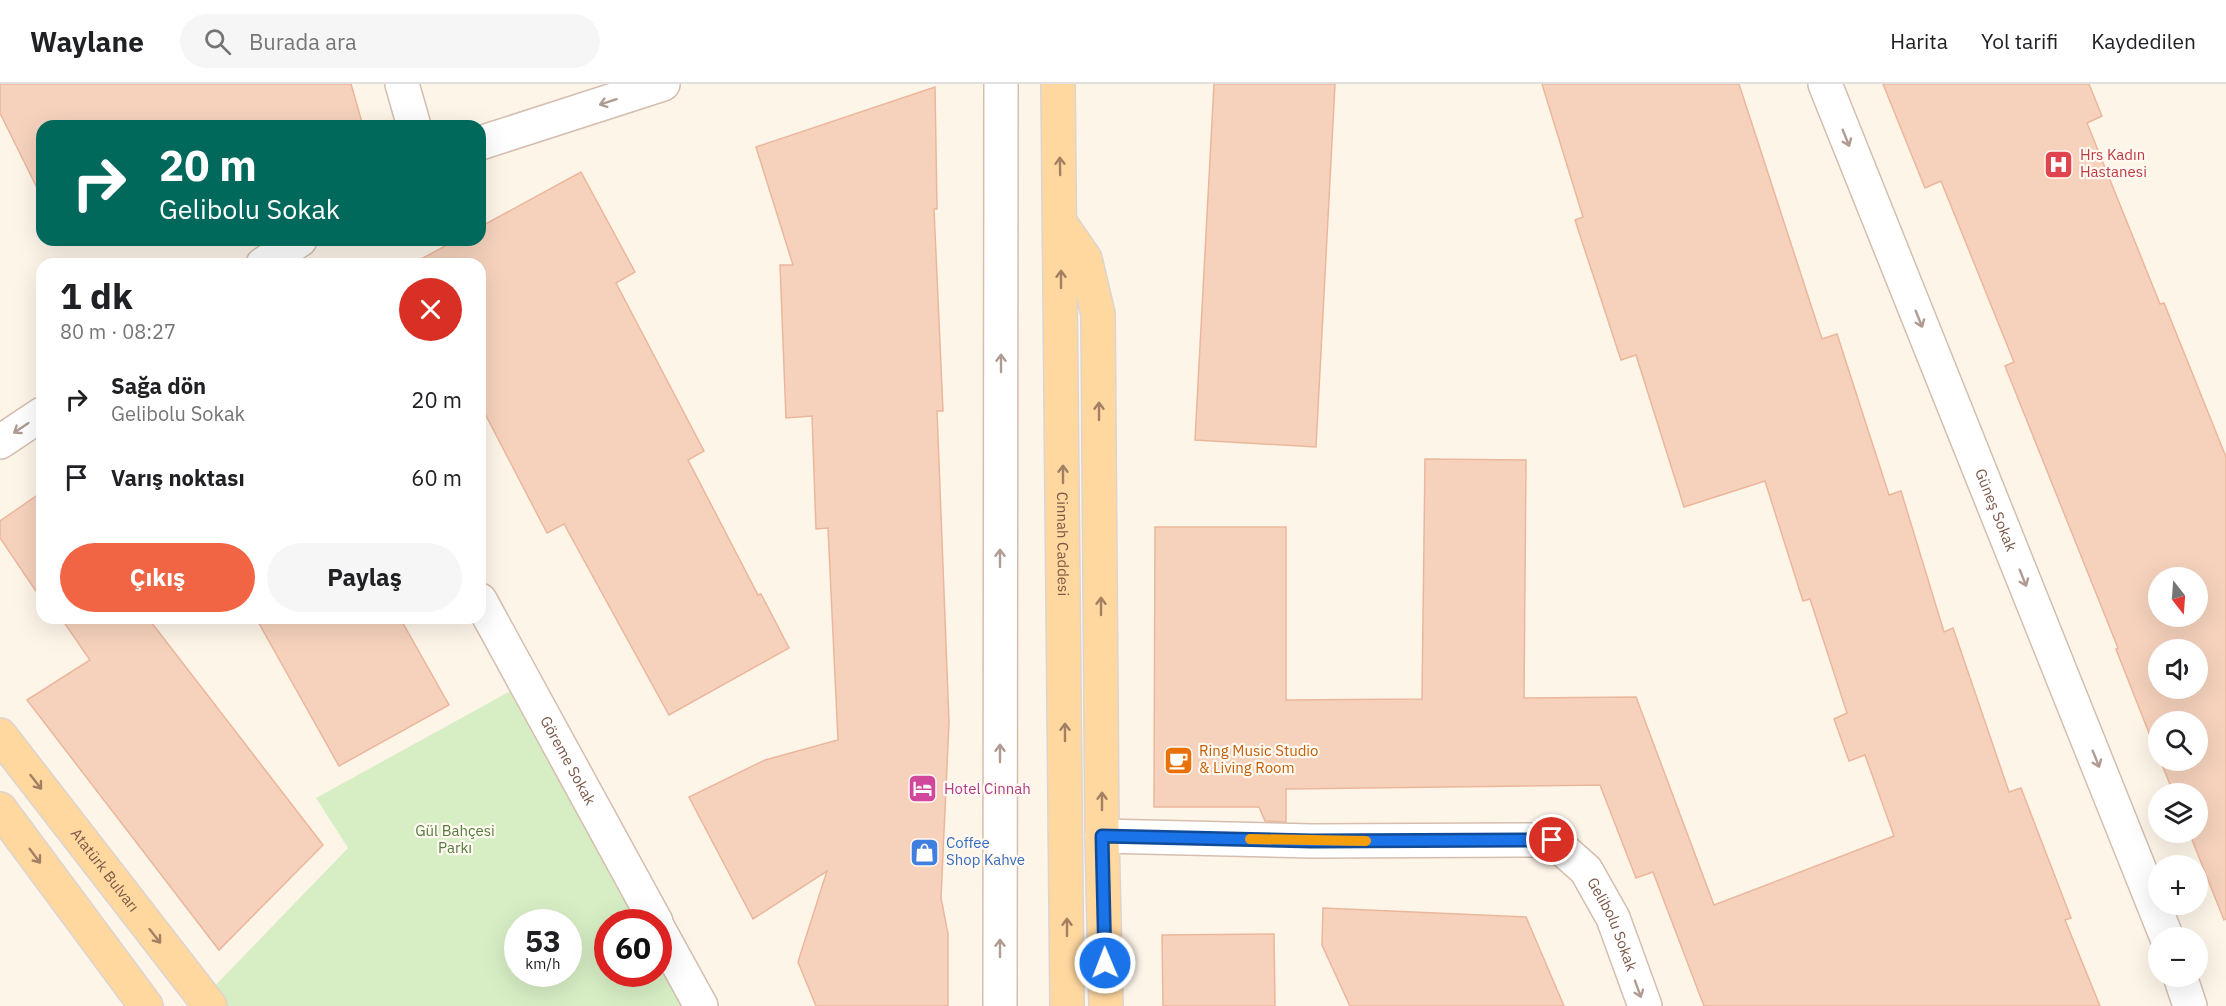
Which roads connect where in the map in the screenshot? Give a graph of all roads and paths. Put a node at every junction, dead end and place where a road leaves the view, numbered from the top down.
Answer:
1 (402, 84) edge
2 (663, 84) edge
3 (1001, 84) edge
4 (1058, 84) edge
5 (1825, 84) edge
6 (412, 120) edge
7 (486, 140) edge
8 (1061, 225) junction
9 (36, 418) edge
10 (0, 442) edge
11 (486, 611) edge
12 (0, 735) edge
13 (0, 809) edge
14 (1102, 836) junction
15 (649, 909) edge
16 (2163, 927) edge
17 (672, 953) edge
18 (2184, 987) edge
19 (146, 1006) edge
20 (210, 1006) edge
21 (701, 1006) edge
22 (1000, 1006) edge
23 (1067, 1006) edge
24 (1106, 1006) edge
25 (1645, 1006) edge
26 (2190, 1006) edge

1 - 6 street
2 -> 7 street
22 -> 3 street
8 -> 4 main road, Cinnah Caddesi
5 -> 16 street, Güneş Sokak
14 -> 8 main road
23 -> 8 main road, Cinnah Caddesi
9 -> 10 street
11 - 15 street, Göreme Sokak
12 -> 20 main road, Atatürk Bulvarı
13 -> 19 main road
14 - 24 main road
14 -> 25 street, Gelibolu Sokak
17 - 21 street
18 - 26 street

